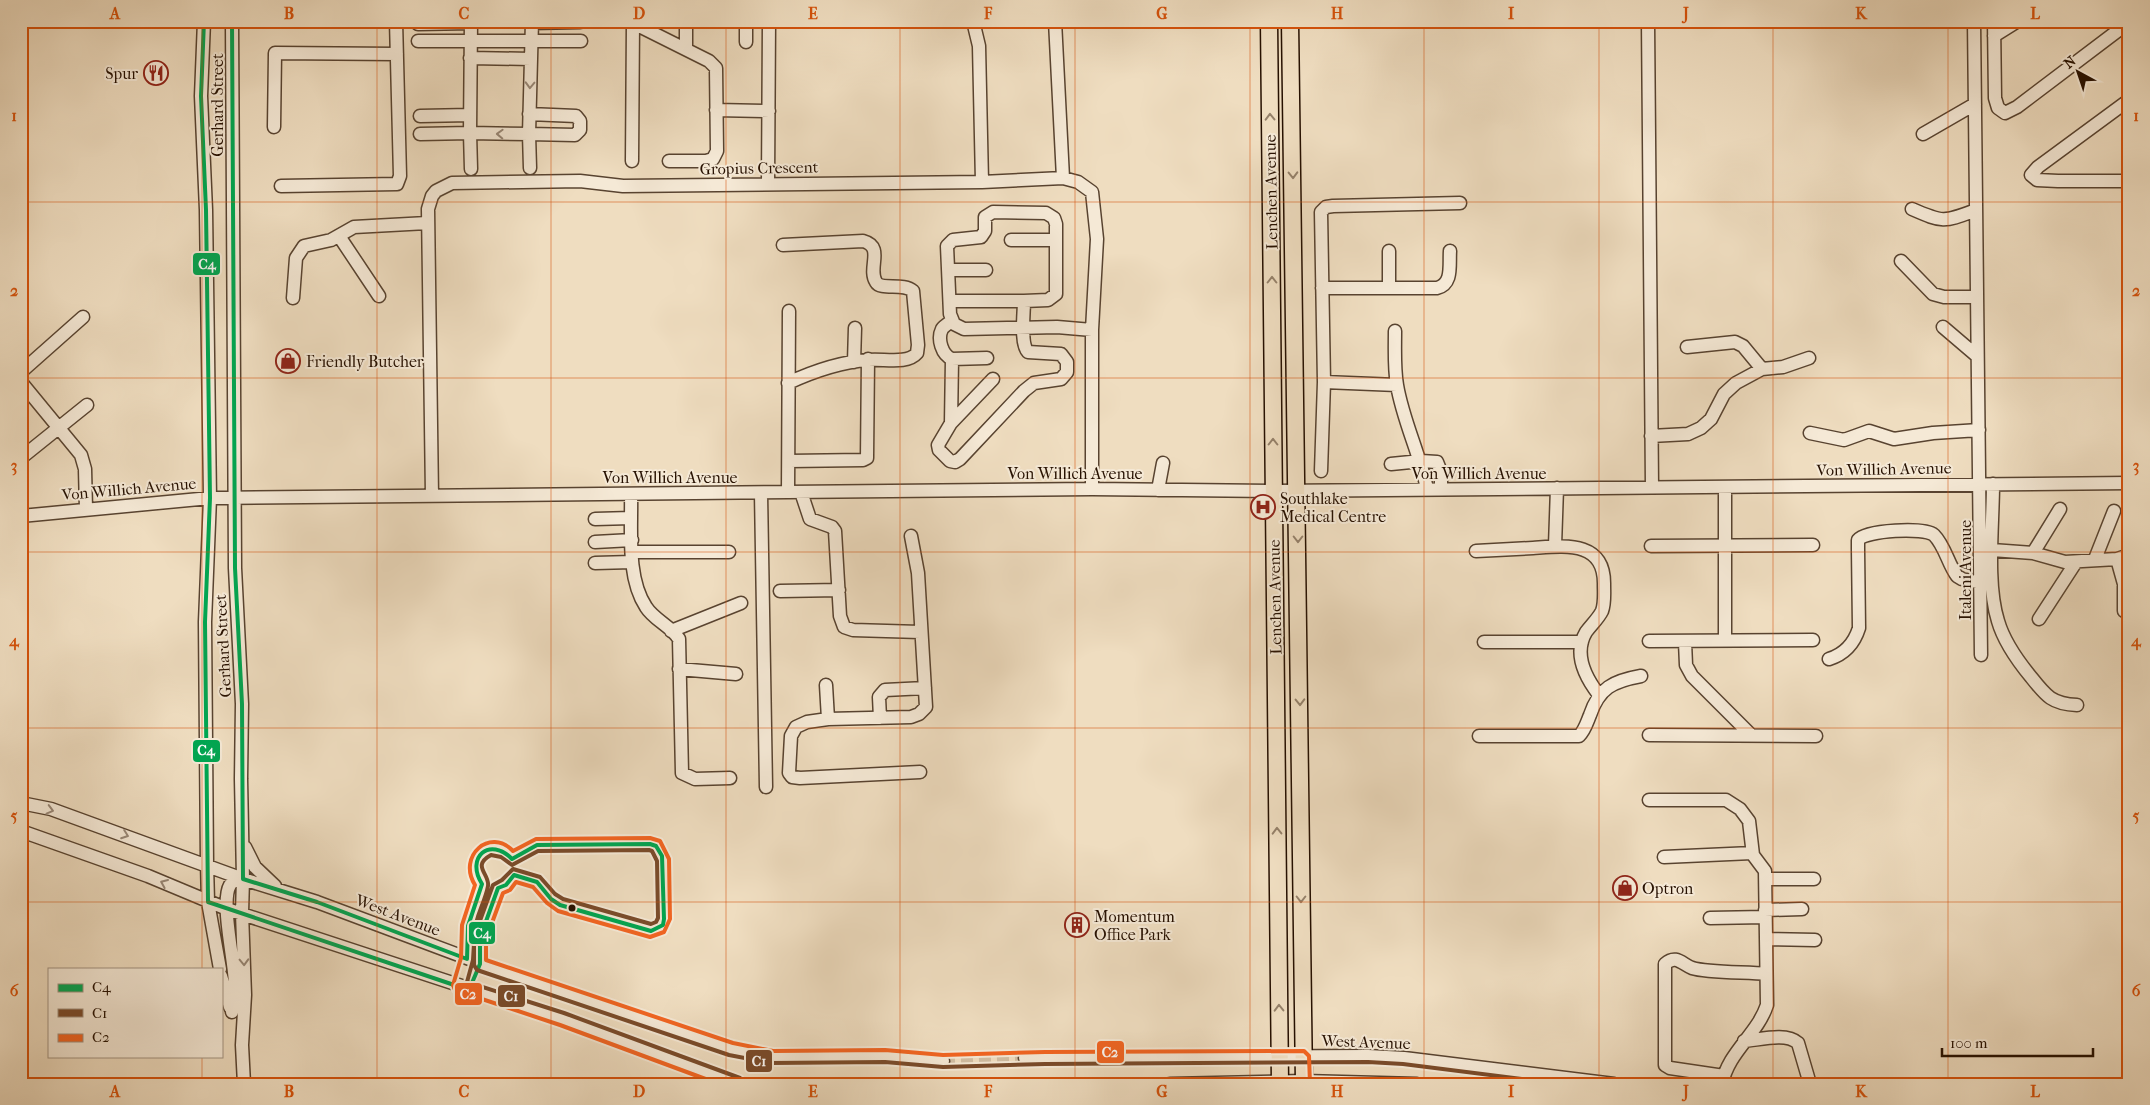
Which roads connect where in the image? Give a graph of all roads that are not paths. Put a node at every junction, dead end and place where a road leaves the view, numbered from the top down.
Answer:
1 (204, 21) edge
2 (232, 21) edge
3 (396, 21) edge
4 (686, 21) edge
5 (746, 21) edge
6 (769, 21) edge
7 (974, 21) edge
8 (1055, 21) edge
9 (1270, 21) edge
10 (1290, 21) edge
11 (1648, 21) edge
12 (1974, 21) edge
13 (1994, 21) edge
14 (2018, 21) edge
15 (471, 22) edge
16 (532, 22) edge
17 (580, 22) edge
18 (633, 22) edge
19 (418, 24) dead end
20 (2124, 26) edge
21 (1994, 36) junction
22 (532, 40) junction
23 (470, 41) junction
24 (581, 41) dead end
25 (418, 42) dead end
26 (746, 42) dead end
27 (686, 48) junction
28 (397, 54) junction
29 (470, 58) junction
30 (531, 59) junction
31 (2129, 100) edge
32 (1975, 104) junction
33 (716, 110) junction
34 (769, 111) junction
35 (529, 114) junction
36 (470, 115) junction
37 (420, 116) dead end
38 (274, 127) dead end
39 (470, 133) junction
40 (420, 134) dead end
41 (529, 134) junction
42 (1923, 134) dead end
43 (632, 161) dead end
44 (669, 161) dead end
45 (471, 168) dead end
46 (530, 168) dead end
47 (1062, 178) junction
48 (2129, 181) edge
49 (982, 182) junction
50 (768, 183) junction
51 (281, 186) dead end
52 (1460, 203) dead end
53 (1912, 209) dead end
54 (1976, 210) junction
55 (427, 223) junction
56 (339, 236) junction
57 (1011, 240) dead end
58 (1056, 240) junction
59 (783, 245) dead end
60 (1389, 251) dead end
61 (1450, 251) dead end
62 (1901, 261) dead end
63 (948, 270) junction
64 (986, 270) dead end
65 (1322, 288) junction
66 (1389, 288) junction
67 (380, 296) dead end
68 (1977, 297) junction
69 (293, 298) dead end
70 (950, 301) junction
71 (1024, 301) junction
72 (789, 311) dead end
73 (83, 317) dead end
74 (952, 321) junction
75 (1943, 327) dead end
76 (855, 328) dead end
77 (1024, 328) junction
78 (1092, 330) junction
79 (1395, 331) dead end
80 (1687, 347) dead end
81 (1977, 356) junction
82 (987, 358) dead end
83 (1808, 358) dead end
84 (952, 359) junction
85 (868, 360) junction
86 (854, 362) junction
87 (1762, 369) junction
88 (21, 372) edge
89 (993, 379) dead end
90 (21, 382) edge
91 (1324, 382) junction
92 (788, 383) junction
93 (1397, 385) junction
94 (87, 405) dead end
95 (951, 423) junction
96 (58, 429) junction
97 (1979, 430) junction
98 (1810, 432) dead end
99 (1651, 436) junction
100 (21, 458) edge
101 (1421, 460) junction
102 (789, 461) junction
103 (1163, 463) dead end
104 (1391, 464) dead end
105 (1321, 470) dead end
106 (2129, 483) edge
107 (1987, 484) junction
108 (1652, 487) junction
109 (1725, 487) junction
110 (1557, 488) junction
111 (1092, 489) junction
112 (1427, 489) junction
113 (1441, 489) junction
114 (1158, 490) junction
115 (1298, 490) junction
116 (1274, 491) junction
117 (795, 492) junction
118 (761, 493) junction
119 (630, 494) junction
120 (432, 496) junction
121 (210, 498) junction
122 (236, 499) junction
123 (86, 509) junction
124 (2060, 510) dead end
125 (2114, 512) dead end
126 (21, 516) edge
127 (632, 518) junction
128 (595, 520) dead end
129 (911, 536) dead end
130 (595, 542) dead end
131 (1813, 545) dead end
132 (1555, 546) junction
133 (1651, 546) dead end
134 (1726, 546) junction
135 (1992, 550) junction
136 (1476, 551) dead end
137 (632, 552) junction
138 (728, 552) dead end
139 (2032, 553) junction
140 (2123, 557) edge
141 (2095, 559) junction
142 (2076, 562) junction
143 (595, 563) dead end
144 (1981, 583) junction
145 (839, 590) junction
146 (780, 592) dead end
147 (741, 603) dead end
148 (2124, 611) dead end
149 (2039, 619) dead end
150 (671, 630) junction
151 (920, 632) junction
152 (1725, 640) junction
153 (1813, 640) dead end
154 (1649, 641) dead end
155 (1484, 642) dead end
156 (1582, 642) junction
157 (1685, 642) junction
158 (1982, 655) dead end
159 (1829, 660) dead end
160 (679, 669) junction
161 (736, 674) dead end
162 (1640, 676) dead end
163 (826, 684) dead end
164 (925, 688) junction
165 (1599, 695) junction
166 (2077, 705) dead end
167 (880, 718) junction
168 (828, 719) junction
169 (1649, 735) dead end
170 (1751, 735) junction
171 (1479, 736) dead end
172 (1816, 736) dead end
173 (920, 772) dead end
174 (730, 778) dead end
175 (766, 787) dead end
176 (1649, 800) dead end
177 (21, 803) edge
178 (21, 831) edge
179 (242, 838) junction
180 (1752, 852) junction
181 (1664, 857) dead end
182 (207, 864) junction
183 (243, 879) junction
184 (1766, 879) junction
185 (1814, 879) dead end
186 (278, 888) junction
187 (208, 902) junction
188 (227, 909) junction
189 (1802, 909) dead end
190 (242, 913) junction
191 (1765, 913) junction
192 (1710, 918) dead end
193 (1766, 940) junction
194 (1815, 940) dead end
195 (220, 968) edge
196 (1766, 974) junction
197 (222, 979) edge
198 (232, 1012) junction
199 (1744, 1041) junction
200 (242, 1045) junction
201 (1280, 1057) junction
202 (1303, 1057) junction
203 (1025, 1058) tunnel mouth
204 (943, 1061) tunnel mouth
205 (1723, 1080) edge
206 (1304, 1082) edge
207 (1280, 1083) edge
208 (244, 1084) edge
209 (738, 1084) edge
210 (1170, 1084) edge
211 (1417, 1084) edge
212 (1614, 1084) edge
213 (1810, 1084) edge

1 - 121 street, Gerhard Street
2 - 122 street, Gerhard Street
3 - 28 street
4 - 27 street
5 - 26 street
6 - 34 street
7 - 49 street
8 - 47 street
116 -> 9 main road, Lenchen Avenue
10 -> 115 main road, Lenchen Avenue
11 - 99 street
12 - 32 street
13 - 21 street
14 - 21 street
15 - 19 street
15 - 23 street
16 - 17 street
16 - 22 street
18 - 27 street
18 - 43 street
20 - 21 street
22 - 23 street
22 - 24 street
22 - 30 street
23 - 25 street
23 - 29 street
27 - 33 street
28 - 38 street
28 - 51 street
29 - 30 street
29 - 36 street
30 -> 35 street
31 - 48 street
32 - 42 street
32 - 54 street
33 - 34 street
33 - 44 street
34 - 50 street
35 - 41 street
35 - 41 street
36 - 37 street
36 - 39 street
39 - 40 street
41 -> 39 street
39 - 45 street
41 - 46 street
47 - 49 street, Gropius Crescent
47 - 78 street, Gropius Crescent
49 - 50 street, Gropius Crescent
50 - 55 street, Gropius Crescent
52 - 65 street
53 - 54 street
54 - 68 street
55 - 56 street
55 - 120 street, Gropius Crescent
56 - 67 street
56 - 69 street
57 - 58 street
58 - 63 street
58 - 71 street
59 - 85 street
60 - 66 street
61 - 66 street
62 - 68 street
63 - 64 street
63 - 70 street
65 - 66 street
65 - 91 street
68 - 81 street
70 - 71 street
70 - 74 street
71 - 77 street
72 - 92 street
73 - 88 street
74 - 77 street
74 - 84 street
75 - 81 street
76 - 86 street
77 - 78 street
77 - 95 street
78 - 111 street, Gropius Crescent
79 - 93 street
80 - 87 street
81 - 97 street
82 - 84 street
83 - 87 street
84 - 95 street
85 - 86 street
85 - 102 street
86 - 92 street
87 - 99 street
89 - 95 street
90 - 96 street
91 - 93 street
91 - 105 street
92 - 102 street
93 - 101 street
94 - 96 street
96 - 100 street
96 - 123 street
97 - 98 street
97 - 107 street
99 - 108 street
101 - 104 street
101 - 112 street
101 - 113 street
102 - 117 street
103 - 114 street
106 - 107 street, Von Willich Avenue
107 - 109 street, Von Willich Avenue
107 - 135 street
107 - 144 street, Italeni Avenue
108 - 109 street, Von Willich Avenue
108 - 110 street, Von Willich Avenue
109 - 134 street
110 - 113 street, Von Willich Avenue
110 - 132 street
111 - 114 street, Von Willich Avenue
111 - 117 street, Von Willich Avenue
112 - 113 street, Von Willich Avenue
112 - 115 street, Von Willich Avenue
114 - 116 street, Von Willich Avenue
115 - 116 street, Von Willich Avenue
115 -> 202 main road, Lenchen Avenue
201 -> 116 main road, Lenchen Avenue
117 - 118 street, Von Willich Avenue
117 - 145 street
118 - 119 street, Von Willich Avenue
118 - 175 street
119 - 120 street, Von Willich Avenue
119 - 127 street
120 - 122 street, Von Willich Avenue
121 - 122 street, Von Willich Avenue
121 - 123 street, Von Willich Avenue
121 - 182 street, Gerhard Street
122 - 179 street, Gerhard Street
123 - 126 street, Von Willich Avenue
124 - 139 street
125 - 141 street
127 - 128 street
127 - 137 street
129 - 151 street
130 - 137 street
131 - 134 street
132 - 136 street
132 - 156 street
133 - 134 street
134 - 152 street
135 - 139 street
135 - 166 street
137 - 138 street
137 - 143 street
137 - 150 street
139 - 142 street
140 - 141 street
140 - 148 street
141 - 142 street
142 - 149 street
144 - 158 street, Italeni Avenue
144 - 159 street
145 - 146 street
145 - 151 street
147 - 150 street
150 - 160 street
151 - 164 street
152 - 153 street
152 - 157 street
154 - 157 street
155 - 156 street
156 - 165 street
157 - 170 street
160 - 161 street
160 - 174 street
162 - 165 street
163 - 168 street
164 - 167 street
164 - 167 street
165 - 171 street
167 - 168 street
168 - 173 street
169 - 170 street
170 - 172 street
176 - 180 street
177 -> 182 street, West Avenue
187 -> 178 street
179 - 183 street, Gerhard Street
179 - 186 street
180 - 181 street
180 - 184 street
182 - 183 street, West Avenue
182 - 187 street, Gerhard Street
183 - 186 street, West Avenue
183 - 188 street
183 - 190 street, Gerhard Street
184 - 185 street
184 - 191 street
186 - 204 street, West Avenue
187 - 188 street
187 - 195 street, Gerhard Street
188 - 190 street
188 - 198 street
189 - 191 street
190 -> 200 street, Gerhard Street
190 - 209 street
191 - 192 street
191 - 193 street
193 - 194 street
193 - 196 street
196 - 199 street
196 - 205 street
197 - 198 street
198 - 200 street
199 - 205 street
199 - 213 street
200 - 208 street
201 - 202 street, West Avenue
201 - 203 street, West Avenue
201 - 207 main road, Lenchen Avenue
202 - 206 main road, Lenchen Avenue
202 - 212 street, West Avenue
206 - 207 street
206 - 211 street
207 - 210 street

